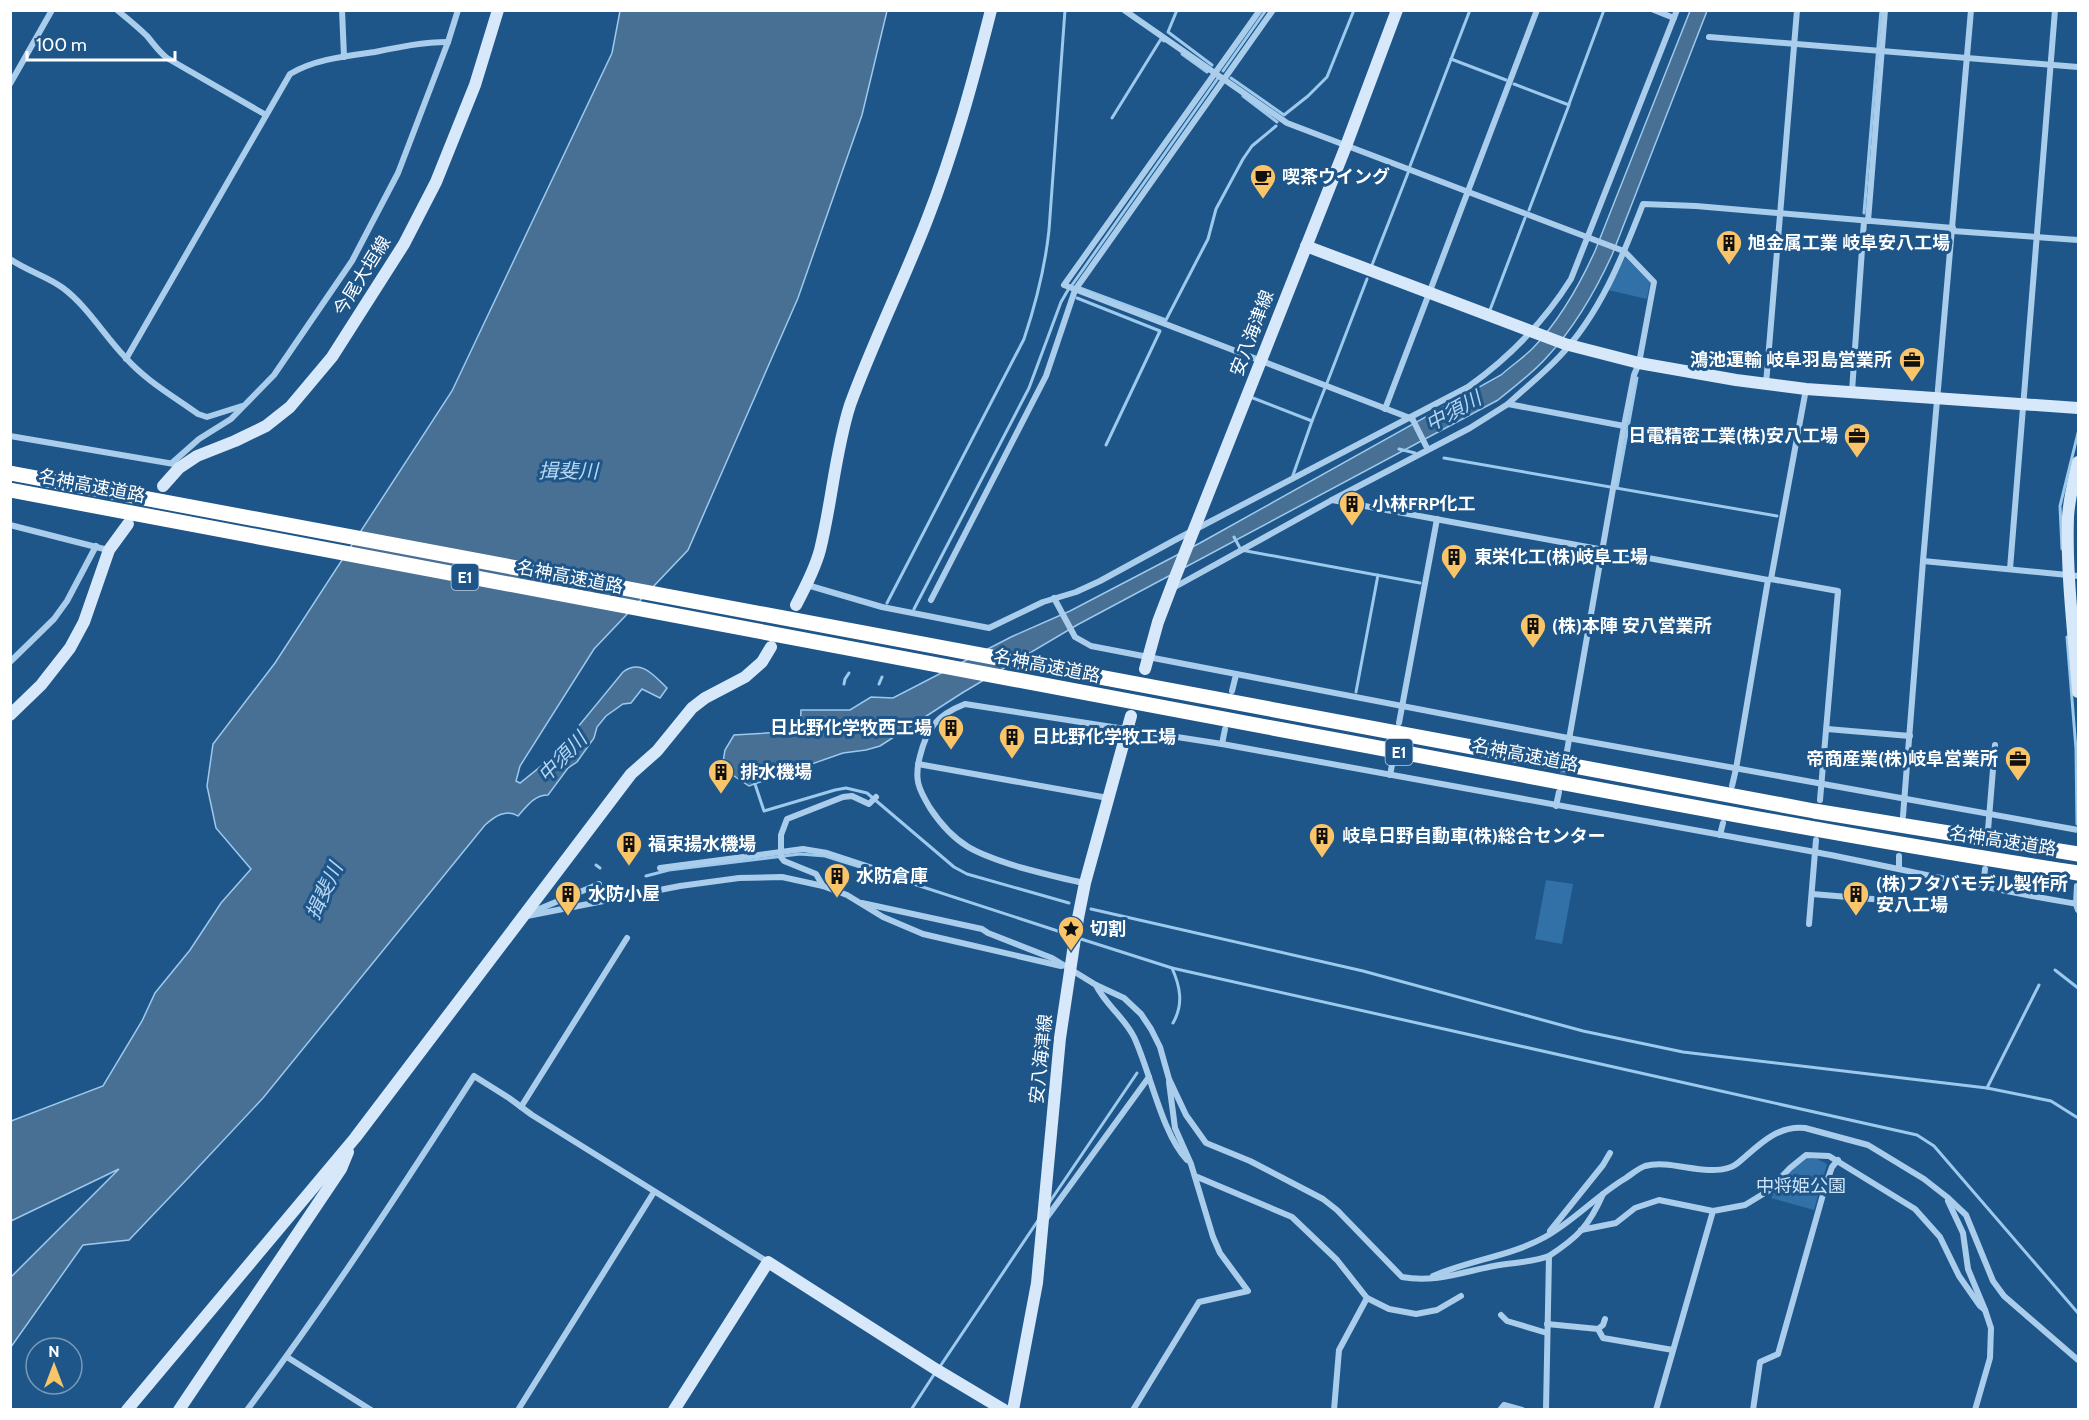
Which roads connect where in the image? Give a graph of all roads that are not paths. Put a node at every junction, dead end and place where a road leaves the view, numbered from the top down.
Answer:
1 (52, 10) edge
2 (117, 10) edge
3 (342, 10) edge
4 (458, 10) edge
5 (498, 10) edge
6 (991, 10) edge
7 (1124, 10) edge
8 (1260, 10) edge
9 (1273, 10) edge
10 (1397, 10) edge
11 (1537, 10) edge
12 (1654, 10) edge
13 (1677, 10) edge
14 (1797, 10) edge
15 (1885, 10) edge
16 (1971, 10) edge
17 (2055, 10) edge
18 (1674, 18) junction
19 (1709, 37) dead end
20 (448, 42) junction
21 (1795, 44) junction
22 (1882, 51) junction
23 (344, 57) junction
24 (1968, 58) junction
25 (2051, 65) junction
26 (2079, 67) edge
27 (1216, 73) junction
28 (1225, 79) junction
29 (10, 84) edge
30 (266, 115) junction
31 (1346, 146) junction
32 (1468, 193) junction
33 (1780, 214) junction
34 (1866, 221) junction
35 (1953, 229) junction
36 (2038, 238) junction
37 (1591, 239) junction
38 (2079, 240) edge
39 (1306, 246) junction
40 (1623, 251) junction
41 (10, 259) edge
42 (1075, 290) junction
43 (1430, 293) junction
44 (1534, 333) junction
45 (1567, 345) junction
46 (126, 359) junction
47 (1260, 362) junction
48 (1639, 363) junction
49 (1766, 384) junction
50 (1806, 388) junction
51 (1852, 391) junction
52 (1937, 398) junction
53 (1508, 404) junction
54 (2023, 404) junction
55 (246, 405) junction
56 (2079, 408) edge
57 (1385, 409) junction
58 (1411, 419) junction
59 (1624, 426) junction
60 (10, 436) edge
61 (1426, 446) dead end
62 (2079, 462) edge
63 (176, 465) junction
64 (10, 473) edge
65 (163, 486) dead end
66 (10, 490) edge
67 (1332, 500) junction
68 (1437, 519) junction
69 (128, 524) dead end
70 (10, 525) edge
71 (1192, 535) junction
72 (96, 546) junction
73 (109, 550) junction
74 (1602, 550) junction
75 (1923, 561) junction
76 (2010, 569) junction
77 (2074, 576) edge
78 (1770, 580) junction
79 (1172, 584) junction
80 (807, 585) junction
81 (1054, 598) junction
82 (931, 600) dead end
83 (796, 605) dead end
84 (771, 647) dead end
85 (10, 662) edge
86 (1147, 664) junction
87 (1236, 675) junction
88 (1232, 691) dead end
89 (2079, 692) edge
90 (1402, 707) junction
91 (10, 715) edge
92 (1131, 716) dead end
93 (1399, 723) dead end
94 (1225, 729) dead end
95 (1827, 729) junction
96 (1127, 730) junction
97 (1910, 736) junction
98 (1568, 738) junction
99 (1222, 744) junction
100 (1995, 745) dead end
101 (1567, 751) tunnel mouth
102 (1393, 760) dead end
103 (918, 764) junction
104 (1736, 769) junction
105 (1390, 775) junction
106 (1822, 785) junction
107 (1732, 786) dead end
108 (1559, 792) tunnel mouth
109 (876, 798) dead end
110 (1108, 798) junction
111 (1820, 800) dead end
112 (1905, 800) junction
113 (1556, 806) junction
114 (1990, 814) junction
115 (1903, 816) dead end
116 (1723, 823) dead end
117 (1988, 830) dead end
118 (2079, 830) edge
119 (1720, 835) junction
120 (1816, 840) dead end
121 (780, 852) junction
122 (1815, 852) junction
123 (2079, 854) edge
124 (1899, 856) dead end
125 (660, 868) dead end
126 (1899, 868) junction
127 (1985, 869) dead end
128 (888, 873) dead end
129 (2078, 879) edge
130 (1085, 883) junction
131 (599, 884) dead end
132 (823, 886) junction
133 (1983, 888) junction
134 (1812, 894) junction
135 (1896, 902) dead end
136 (862, 903) junction
137 (2078, 906) edge
138 (523, 916) junction
139 (1809, 924) dead end
140 (627, 938) dead end
141 (1070, 969) junction
142 (1095, 985) junction
143 (1149, 1077) junction
144 (1169, 1078) junction
145 (521, 1107) junction
146 (355, 1138) junction
147 (1610, 1153) dead end
148 (1838, 1160) junction
149 (1191, 1164) junction
150 (1195, 1176) junction
151 (1605, 1190) junction
152 (654, 1192) junction
153 (1947, 1197) junction
154 (1713, 1211) junction
155 (1044, 1221) junction
156 (1581, 1230) junction
157 (1546, 1236) junction
158 (1549, 1256) junction
159 (768, 1262) junction
160 (1427, 1278) junction
161 (1461, 1296) dead end
162 (1367, 1298) junction
163 (1985, 1310) junction
164 (1501, 1315) dead end
165 (1605, 1319) dead end
166 (1547, 1324) junction
167 (1598, 1329) junction
168 (1547, 1333) junction
169 (1673, 1350) junction
170 (286, 1357) junction
171 (2079, 1360) edge
172 (127, 1410) edge
173 (179, 1410) edge
174 (247, 1410) edge
175 (371, 1410) edge
176 (518, 1410) edge
177 (674, 1410) edge
178 (1004, 1410) edge
179 (1013, 1410) edge
180 (1133, 1410) edge
181 (1334, 1410) edge
182 (1500, 1410) edge
183 (1522, 1410) edge
184 (1546, 1410) edge
185 (1656, 1410) edge
186 (1753, 1410) edge
187 (1975, 1410) edge

1 - 29 street
2 - 30 street
3 - 23 street
4 - 20 street
5 - 63 street, 今尾大垣線
6 - 80 street
7 - 27 street
8 - 27 street
9 - 28 street
10 - 31 street, 安八海津線
11 - 32 street
12 - 18 street
13 - 18 street
14 - 21 street
15 - 22 street
16 - 24 street
17 - 25 street
18 - 37 street
19 - 21 street
20 - 23 street
20 - 55 street
21 - 22 street
21 - 33 street
22 - 24 street
22 - 34 street
23 - 30 street
24 - 25 street
24 - 35 street
25 - 26 street
25 - 36 street
27 - 28 street
27 - 42 street
28 - 31 street
28 - 42 street
30 - 46 street
31 - 32 street
31 - 39 street, 安八海津線
32 - 37 street
32 - 43 street
33 - 34 street
33 - 40 street
33 - 49 street
34 - 35 street
34 - 51 street
35 - 36 street
35 - 52 street
36 - 38 street
36 - 54 street
37 - 40 street
37 - 44 street
39 - 43 street
39 - 47 street, 安八海津線
40 - 45 street
40 - 48 street
41 - 46 street
42 - 47 street
42 - 82 street
43 - 44 street
43 - 57 street
44 - 45 street
44 - 58 street
45 - 48 street
45 - 53 street
46 - 55 street
47 - 57 street
47 - 71 street, 安八海津線
48 - 49 street
48 - 59 street
49 - 50 street
50 - 51 street
50 - 78 street
51 - 52 street
52 - 54 street
52 - 75 street
53 - 59 street
53 - 67 street
54 - 56 street
54 - 76 street
55 - 63 street
57 - 58 street
58 - 61 street
58 - 71 street
59 - 74 street
60 - 63 street
62 - 77 street
63 - 65 street, 今尾大垣線
64 - 123 highway, 名神高速道路 / E1
66 - 129 highway, 名神高速道路 / E1
67 - 68 street
67 - 79 street
68 - 74 street
68 - 90 street
69 - 73 street
70 - 72 street
71 - 79 street, 安八海津線
71 - 81 street
72 - 73 street
72 - 85 street
73 - 91 street
74 - 78 street
74 - 98 street
75 - 76 street
75 - 97 street
76 - 77 street
77 - 89 street
78 - 95 street
78 - 104 street
79 - 86 street, 安八海津線
80 - 81 street
80 - 83 street
81 - 86 street
84 - 138 street
86 - 87 street
87 - 88 street
87 - 90 street
90 - 93 street
90 - 98 street
92 - 96 street, 安八海津線
94 - 99 street
95 - 97 street
95 - 106 street
96 - 99 street
96 - 103 street
96 - 110 street, 安八海津線
97 - 112 street
98 - 101 street
98 - 104 street
99 - 105 street
100 - 114 street
102 - 105 street
103 - 110 street
103 - 130 street
104 - 106 street
104 - 107 street
105 - 113 street
106 - 111 street
106 - 112 street
108 - 113 street
109 - 121 street
110 - 130 street, 安八海津線
112 - 114 street
112 - 115 street
113 - 119 street
114 - 117 street
114 - 118 street
116 - 119 street
119 - 122 street
120 - 122 street
121 - 125 street
121 - 128 street
121 - 132 street
122 - 126 street
122 - 134 street
124 - 126 street
126 - 133 street
127 - 133 street
129 - 137 street
130 - 141 street, 安八海津線
131 - 138 street
132 - 136 street
132 - 138 street
133 - 137 street
134 - 135 street
134 - 139 street
136 - 141 street
136 - 141 street
138 - 146 street
140 - 145 street
141 - 142 street
141 - 155 street, 安八海津線
142 - 143 street
142 - 144 street
143 - 149 street
143 - 155 street
144 - 149 street
144 - 160 street
145 - 152 street
145 - 170 street
146 - 172 street
146 - 173 street
147 - 157 street
148 - 154 street
148 - 163 street
148 - 186 street
149 - 150 street
150 - 162 street
150 - 180 street
151 - 153 street
151 - 156 street
151 - 157 street
152 - 159 street
152 - 176 street
153 - 163 street
153 - 171 street
154 - 156 street
154 - 169 street
155 - 179 street, 安八海津線
156 - 158 street
157 - 160 street
158 - 160 street
158 - 166 street
159 - 177 street
159 - 178 street
161 - 162 street
162 - 181 street
163 - 187 street
164 - 168 street
165 - 167 street
166 - 167 street
166 - 168 street
167 - 169 street
168 - 184 street
169 - 185 street
170 - 174 street
170 - 175 street
182 - 183 street

